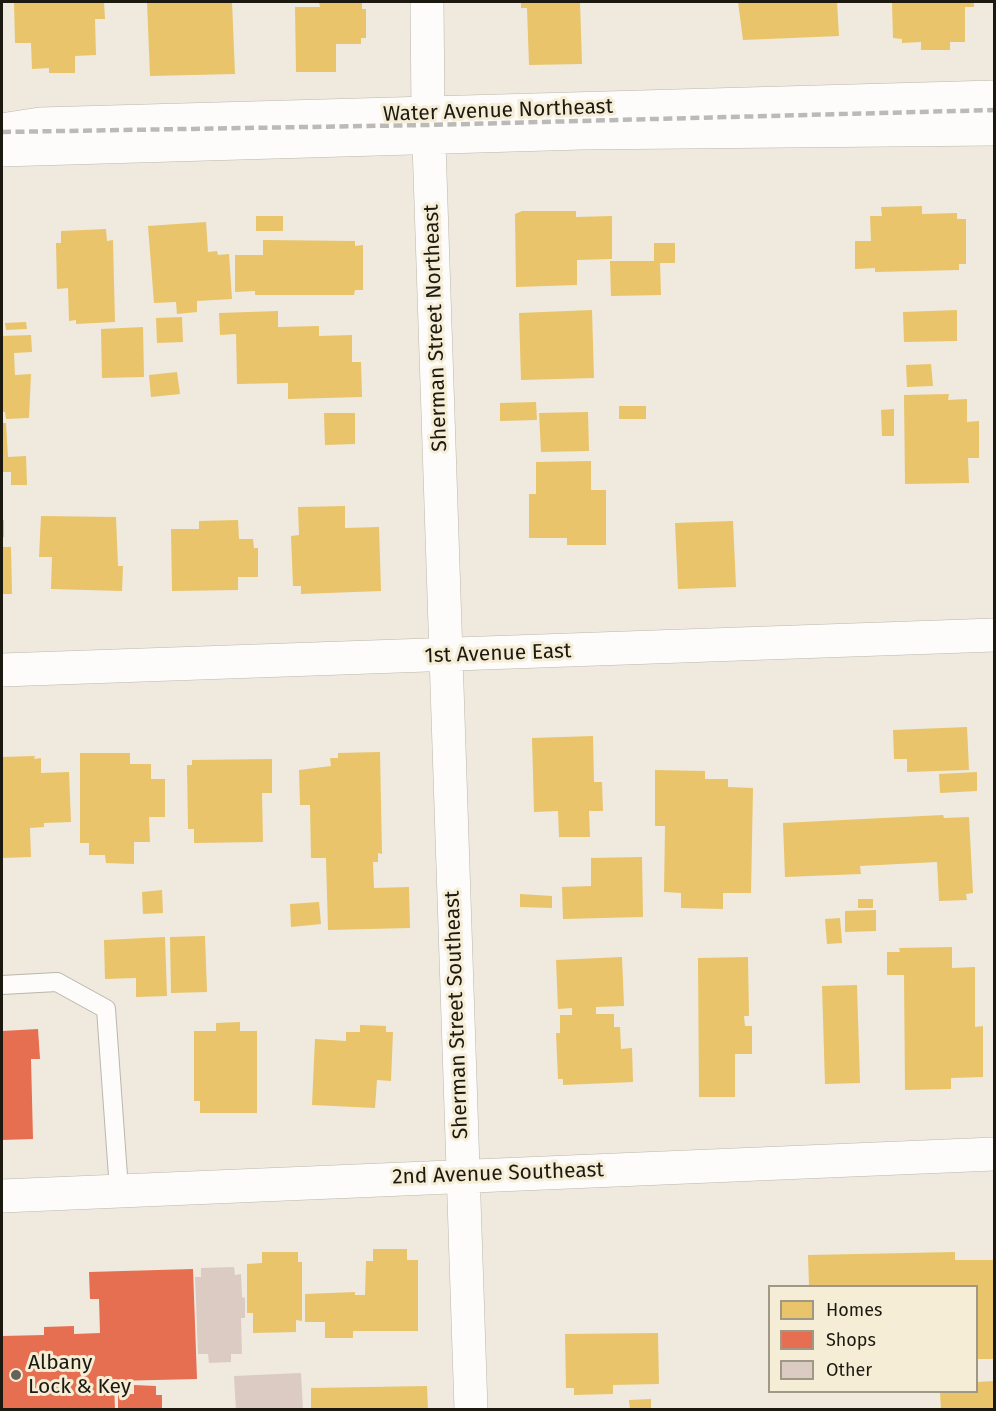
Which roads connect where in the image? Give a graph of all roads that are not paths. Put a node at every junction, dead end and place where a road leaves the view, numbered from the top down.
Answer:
1 (427, 2) edge
2 (994, 97) edge
3 (429, 125) junction
4 (994, 129) edge
5 (2, 130) edge
6 (2, 150) edge
7 (994, 635) edge
8 (446, 656) junction
9 (2, 670) edge
10 (2, 985) edge
11 (994, 1154) edge
12 (462, 1176) junction
13 (119, 1190) junction
14 (2, 1196) edge
15 (471, 1410) edge

1 - 3 street, Sherman Street Northeast
2 - 3 street, Water Avenue Northeast
3 - 4 street, Water Avenue Northeast
3 - 5 street, Water Avenue Northeast
3 - 6 street, Water Avenue Northeast
3 - 8 street, Sherman Street Northeast
7 - 8 street, 1st Avenue East
8 - 9 street, 1st Avenue East
8 - 12 street, Sherman Street Southeast
10 - 13 lane
11 - 12 street, 2nd Avenue Southeast
12 - 13 street, 2nd Avenue Southeast
12 - 15 street, Sherman Street Southeast
13 - 14 street, 2nd Avenue Southeast

